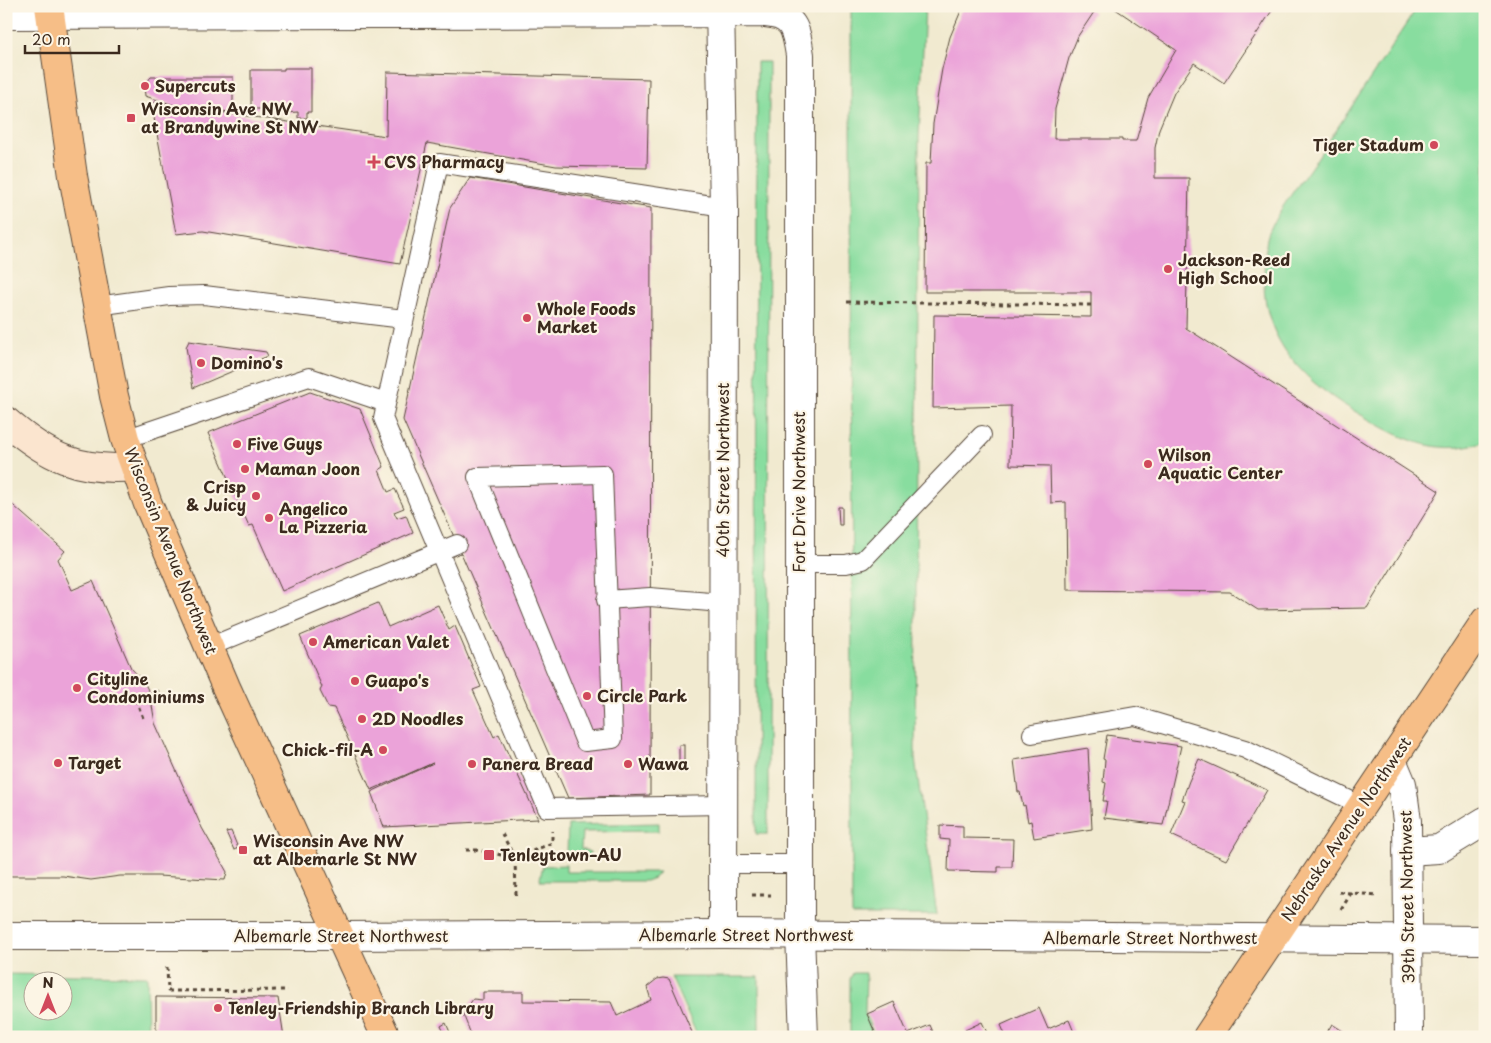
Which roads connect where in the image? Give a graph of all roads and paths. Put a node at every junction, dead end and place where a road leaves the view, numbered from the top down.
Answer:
1 (720, 10) edge
2 (49, 11) edge
3 (182, 11) edge
4 (322, 11) edge
5 (6, 15) edge
6 (724, 207) junction
7 (847, 302) dead end
8 (1091, 305) dead end
9 (97, 306) junction
10 (404, 319) junction
11 (386, 403) junction
12 (6, 421) edge
13 (982, 435) dead end
14 (125, 439) junction
15 (135, 467) junction
16 (457, 544) dead end
17 (439, 551) junction
18 (799, 564) junction
19 (606, 600) junction
20 (722, 603) junction
21 (1485, 621) edge
22 (209, 647) junction
23 (159, 691) dead end
24 (143, 718) dead end
25 (1032, 734) dead end
26 (1392, 760) junction
27 (724, 805) junction
28 (1362, 806) junction
29 (551, 808) junction
30 (1485, 822) edge
31 (502, 834) dead end
32 (466, 850) dead end
33 (1407, 851) junction
34 (515, 858) junction
35 (723, 864) junction
36 (800, 864) junction
37 (1338, 892) dead end
38 (1352, 893) junction
39 (747, 895) dead end
40 (516, 896) dead end
41 (776, 896) dead end
42 (1385, 896) dead end
43 (1340, 910) dead end
44 (723, 934) junction
45 (800, 935) junction
46 (6, 936) edge
47 (340, 936) junction
48 (1273, 938) junction
49 (1408, 940) junction
50 (1485, 940) edge
51 (167, 968) dead end
52 (288, 990) dead end
53 (386, 1037) edge
54 (804, 1037) edge
55 (1207, 1037) edge
56 (1409, 1037) edge

1 - 4 street, Fort Drive Northwest
1 - 6 street, 40th Street Northwest
1 - 18 street, Fort Drive Northwest
2 - 3 street, Fort Drive Northwest
2 - 5 street, Fort Drive Northwest
2 - 9 main road, Wisconsin Avenue Northwest
3 - 4 street, Fort Drive Northwest
6 - 10 lane
6 - 20 street, 40th Street Northwest
7 - 8 path
9 - 10 lane
9 - 14 main road, Wisconsin Avenue Northwest
10 - 11 lane
11 - 14 lane
11 - 17 lane
12 - 15 main road
13 - 18 lane
14 - 15 main road, Wisconsin Avenue Northwest
15 - 22 main road, Wisconsin Avenue Northwest
16 - 17 lane
17 - 22 lane
17 - 29 lane
18 - 36 street, Fort Drive Northwest
19 - 19 lane
19 - 20 lane
20 - 27 street, 40th Street Northwest
21 - 26 main road, Nebraska Avenue Northwest
22 - 47 main road, Wisconsin Avenue Northwest
23 - 24 path
25 - 28 lane
26 - 28 main road, Nebraska Avenue Northwest
26 - 33 street, 39th Street Northwest
27 - 29 lane
27 - 35 street, 40th Street Northwest
28 - 48 main road, Nebraska Avenue Northwest
29 - 34 path
30 - 33 street
31 - 34 path
32 - 34 path
33 - 49 street, 39th Street Northwest
34 - 40 path
35 - 36 lane
35 - 44 street, 40th Street Northwest
36 - 45 street, Fort Drive Northwest
37 - 38 path
38 - 42 path
38 - 43 path
39 - 41 path
44 - 45 street, Albemarle Street Northwest
44 - 47 street, Albemarle Street Northwest
45 - 48 street, Albemarle Street Northwest
45 - 54 street, Fort Drive Northwest
46 - 47 street, Albemarle Street Northwest
47 - 53 main road, Wisconsin Avenue Northwest
48 - 49 street, Albemarle Street Northwest
48 - 55 main road, Nebraska Avenue Northwest
49 - 50 street, Albemarle Street Northwest
49 - 56 street, 39th Street Northwest
51 - 52 path

